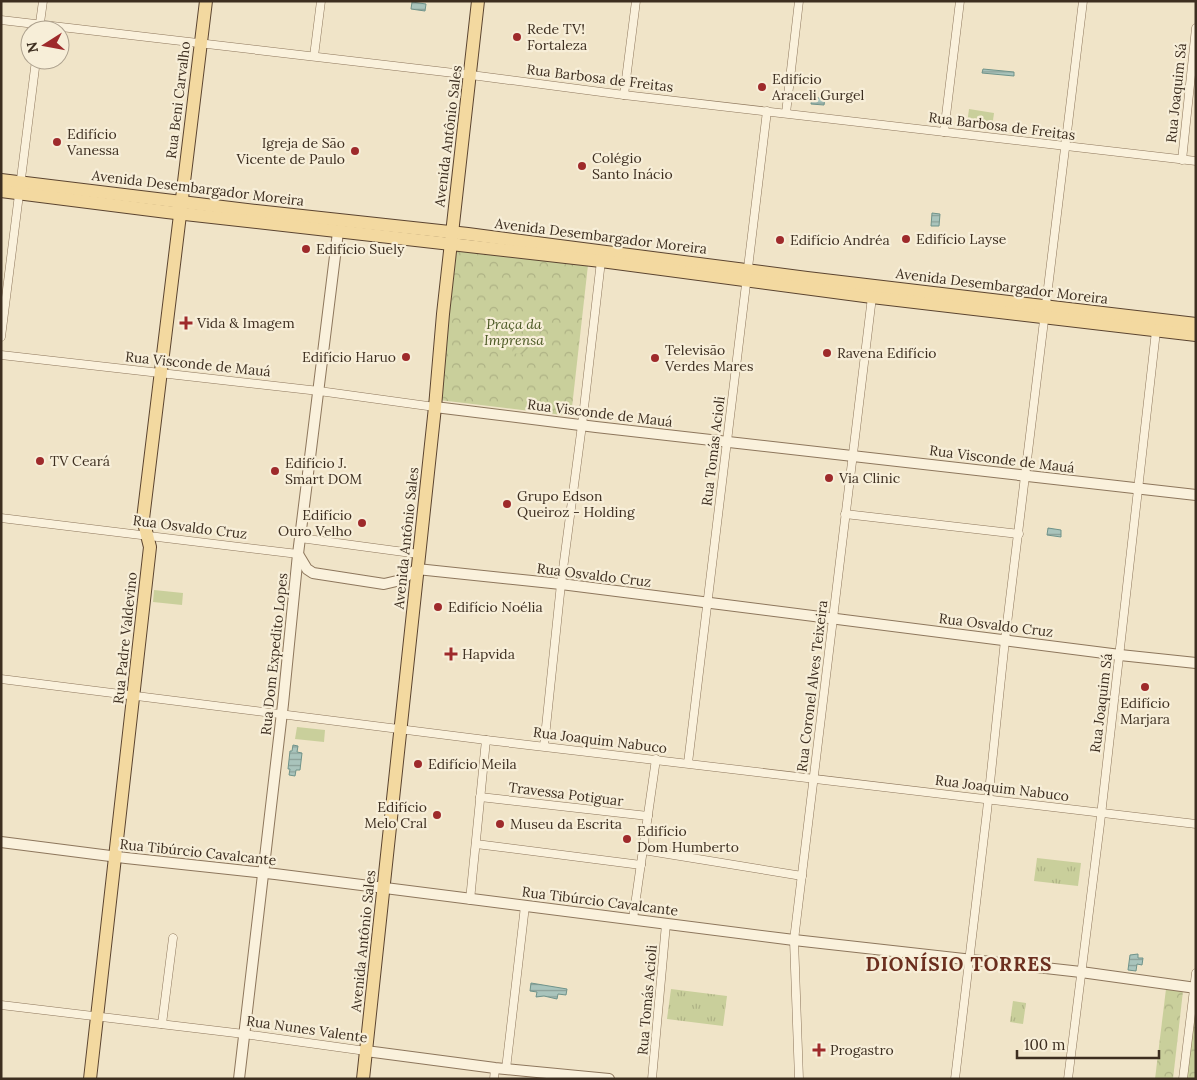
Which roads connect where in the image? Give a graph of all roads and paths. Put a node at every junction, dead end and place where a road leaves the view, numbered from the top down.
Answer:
1 (43, 1) edge
2 (206, 1) edge
3 (321, 1) edge
4 (478, 1) edge
5 (636, 1) edge
6 (799, 1) edge
7 (960, 1) edge
8 (1083, 1) edge
9 (1, 20) edge
10 (41, 20) edge
11 (20, 23) edge
12 (1196, 28) edge
13 (70, 30) edge
14 (200, 44) junction
15 (314, 56) junction
16 (35, 70) edge
17 (471, 74) junction
18 (624, 95) junction
19 (767, 111) junction
20 (786, 113) junction
21 (944, 132) junction
22 (1066, 146) junction
23 (1182, 160) junction
24 (1196, 161) edge
25 (1, 180) edge
26 (20, 188) junction
27 (1, 191) edge
28 (180, 208) junction
29 (338, 232) junction
30 (452, 238) junction
31 (601, 261) junction
32 (746, 275) junction
33 (872, 297) junction
34 (1046, 312) junction
35 (1196, 324) edge
36 (1156, 330) junction
37 (1196, 335) edge
38 (1, 337) edge
39 (1, 355) edge
40 (160, 374) junction
41 (319, 391) junction
42 (436, 407) junction
43 (582, 425) junction
44 (726, 441) junction
45 (853, 456) junction
46 (1025, 476) junction
47 (1139, 488) junction
48 (1196, 495) edge
49 (846, 514) junction
50 (1, 518) edge
51 (1019, 534) junction
52 (147, 536) junction
53 (300, 538) junction
54 (298, 554) junction
55 (419, 554) junction
56 (418, 569) junction
57 (561, 584) junction
58 (706, 602) junction
59 (832, 618) junction
60 (1005, 640) junction
61 (1120, 655) junction
62 (1196, 663) edge
63 (1, 679) edge
64 (134, 697) junction
65 (282, 714) junction
66 (401, 729) junction
67 (486, 740) junction
68 (544, 746) junction
69 (656, 759) junction
70 (688, 763) junction
71 (814, 779) junction
72 (480, 797) junction
73 (989, 799) junction
74 (1101, 812) junction
75 (648, 816) junction
76 (1196, 824) edge
77 (1, 842) edge
78 (476, 844) junction
79 (643, 850) junction
80 (116, 857) junction
81 (641, 865) junction
82 (264, 873) junction
83 (802, 876) junction
84 (384, 889) junction
85 (470, 900) junction
86 (525, 906) junction
87 (633, 919) junction
88 (666, 924) junction
89 (172, 938) dead end
90 (794, 940) junction
91 (970, 960) junction
92 (1081, 972) junction
93 (1196, 973) edge
94 (1195, 987) edge
95 (1, 1005) edge
96 (97, 1016) junction
97 (162, 1024) junction
98 (244, 1034) junction
99 (366, 1052) junction
100 (501, 1068) junction
101 (90, 1079) edge
102 (239, 1079) edge
103 (363, 1079) edge
104 (494, 1079) edge
105 (609, 1079) edge
106 (652, 1079) edge
107 (799, 1079) edge
108 (955, 1079) edge
109 (1068, 1079) edge
110 (1182, 1079) edge

1 - 10 street
2 - 14 main road, Rua Beni Carvalho
3 - 15 street
4 - 17 main road, Avenida Antônio Sales
5 - 18 street
6 - 20 street
7 - 21 street
8 - 22 street
9 - 11 street, Rua Barbosa de Freitas
12 - 23 street, Rua Joaquim Sá
13 - 14 street, Rua Barbosa de Freitas
14 - 15 street, Rua Barbosa de Freitas
14 - 28 main road, Rua Beni Carvalho
15 - 17 street, Rua Barbosa de Freitas
16 - 26 street
17 - 18 street, Rua Barbosa de Freitas
17 - 30 main road, Avenida Antônio Sales
18 - 19 street, Rua Barbosa de Freitas
19 - 20 street, Rua Barbosa de Freitas
19 - 32 street, Rua Tomás Acioli
20 - 21 street, Rua Barbosa de Freitas
21 - 22 street, Rua Barbosa de Freitas
22 - 23 street, Rua Barbosa de Freitas
22 - 34 street
23 - 24 street, Rua Barbosa de Freitas
25 - 26 main road, Avenida Desembargador Moreira
26 - 27 main road, Avenida Desembargador Moreira
26 - 28 main road, Avenida Desembargador Moreira
26 - 38 street
28 - 29 main road, Avenida Desembargador Moreira
28 - 30 main road, Avenida Desembargador Moreira
28 - 40 main road, Rua Padre Valdevino
29 - 30 main road, Avenida Desembargador Moreira
29 - 41 street, Rua Dom Expedito Lopes
30 - 31 main road, Avenida Desembargador Moreira
30 - 32 main road, Avenida Desembargador Moreira
30 - 42 main road, Avenida Antônio Sales
31 - 32 main road, Avenida Desembargador Moreira
31 - 43 street
32 - 33 main road, Avenida Desembargador Moreira
32 - 34 main road, Avenida Desembargador Moreira
32 - 44 street, Rua Tomás Acioli
33 - 34 main road, Avenida Desembargador Moreira
33 - 45 street, Rua Coronel Alves Teixeira
34 - 35 main road, Avenida Desembargador Moreira
34 - 36 main road, Avenida Desembargador Moreira
34 - 46 street
36 - 37 main road, Avenida Desembargador Moreira
36 - 47 street, Rua Joaquim Sá
39 - 40 street, Rua Visconde de Mauá
40 - 41 street, Rua Visconde de Mauá
40 - 52 main road, Rua Padre Valdevino
41 - 42 street, Rua Visconde de Mauá
41 - 53 street, Rua Dom Expedito Lopes
42 - 43 street, Rua Visconde de Mauá
42 - 55 main road, Avenida Antônio Sales
43 - 44 street, Rua Visconde de Mauá
43 - 57 street
44 - 45 street, Rua Visconde de Mauá
44 - 58 street, Rua Tomás Acioli
45 - 46 street, Rua Visconde de Mauá
45 - 49 street, Rua Coronel Alves Teixeira
46 - 47 street, Rua Visconde de Mauá
46 - 51 street
47 - 48 street, Rua Visconde de Mauá
47 - 61 street, Rua Joaquim Sá
49 - 51 street
49 - 59 street, Rua Coronel Alves Teixeira
50 - 52 street, Rua Osvaldo Cruz
51 - 60 street
52 - 54 street, Rua Osvaldo Cruz
52 - 64 main road, Rua Padre Valdevino
53 - 54 street, Rua Dom Expedito Lopes
53 - 55 street
54 - 56 street
54 - 65 street, Rua Dom Expedito Lopes
55 - 56 main road, Avenida Antônio Sales
56 - 57 street, Rua Osvaldo Cruz
56 - 66 main road, Avenida Antônio Sales
57 - 58 street, Rua Osvaldo Cruz
57 - 68 street
58 - 59 street, Rua Osvaldo Cruz
58 - 70 street, Rua Tomás Acioli
59 - 60 street, Rua Osvaldo Cruz
59 - 71 street, Rua Coronel Alves Teixeira
60 - 61 street, Rua Osvaldo Cruz
60 - 73 street
61 - 62 street, Rua Osvaldo Cruz
61 - 74 street, Rua Joaquim Sá
63 - 64 street, Rua Joaquim Nabuco
64 - 65 street, Rua Joaquim Nabuco
64 - 80 main road, Rua Padre Valdevino
65 - 66 street, Rua Joaquim Nabuco
65 - 82 street, Rua Dom Expedito Lopes
66 - 67 street, Rua Joaquim Nabuco
66 - 84 main road, Avenida Antônio Sales
67 - 68 street, Rua Joaquim Nabuco
67 - 72 street
68 - 69 street, Rua Joaquim Nabuco
69 - 70 street, Rua Joaquim Nabuco
69 - 75 street
70 - 71 street, Rua Joaquim Nabuco
71 - 73 street, Rua Joaquim Nabuco
71 - 83 street, Rua Coronel Alves Teixeira
72 - 75 street, Travessa Potiguar
72 - 78 street
73 - 74 street, Rua Joaquim Nabuco
73 - 91 street
74 - 76 street, Rua Joaquim Nabuco
74 - 92 street, Rua Joaquim Sá
75 - 79 street
77 - 80 street, Rua Tibúrcio Cavalcante
78 - 81 street
78 - 85 street
79 - 81 street
79 - 83 street
80 - 82 street, Rua Tibúrcio Cavalcante
80 - 96 main road, Rua Padre Valdevino
81 - 87 street
82 - 84 street, Rua Tibúrcio Cavalcante
82 - 98 street, Rua Dom Expedito Lopes
83 - 90 street, Rua Coronel Alves Teixeira
84 - 85 street, Rua Tibúrcio Cavalcante
84 - 99 main road, Avenida Antônio Sales
85 - 86 street, Rua Tibúrcio Cavalcante
86 - 87 street, Rua Tibúrcio Cavalcante
86 - 100 street
87 - 88 street, Rua Tibúrcio Cavalcante
88 - 90 street, Rua Tibúrcio Cavalcante
88 - 106 street, Rua Tomás Acioli
89 - 97 street
90 - 91 street, Rua Tibúrcio Cavalcante
90 - 107 street, Rua Coronel Alves Teixeira
91 - 92 street, Rua Tibúrcio Cavalcante
91 - 108 street
92 - 94 street, Rua Tibúrcio Cavalcante
92 - 109 street, Rua Joaquim Sá
93 - 94 street
94 - 110 street
95 - 96 street, Rua Nunes Valente
96 - 97 street, Rua Nunes Valente
96 - 101 main road, Rua Padre Valdevino
97 - 98 street, Rua Nunes Valente
98 - 99 street, Rua Nunes Valente
98 - 102 street, Rua Dom Expedito Lopes
99 - 100 street, Rua Nunes Valente
99 - 103 main road, Avenida Antônio Sales
100 - 104 street
100 - 105 street, Rua Nunes Valente

